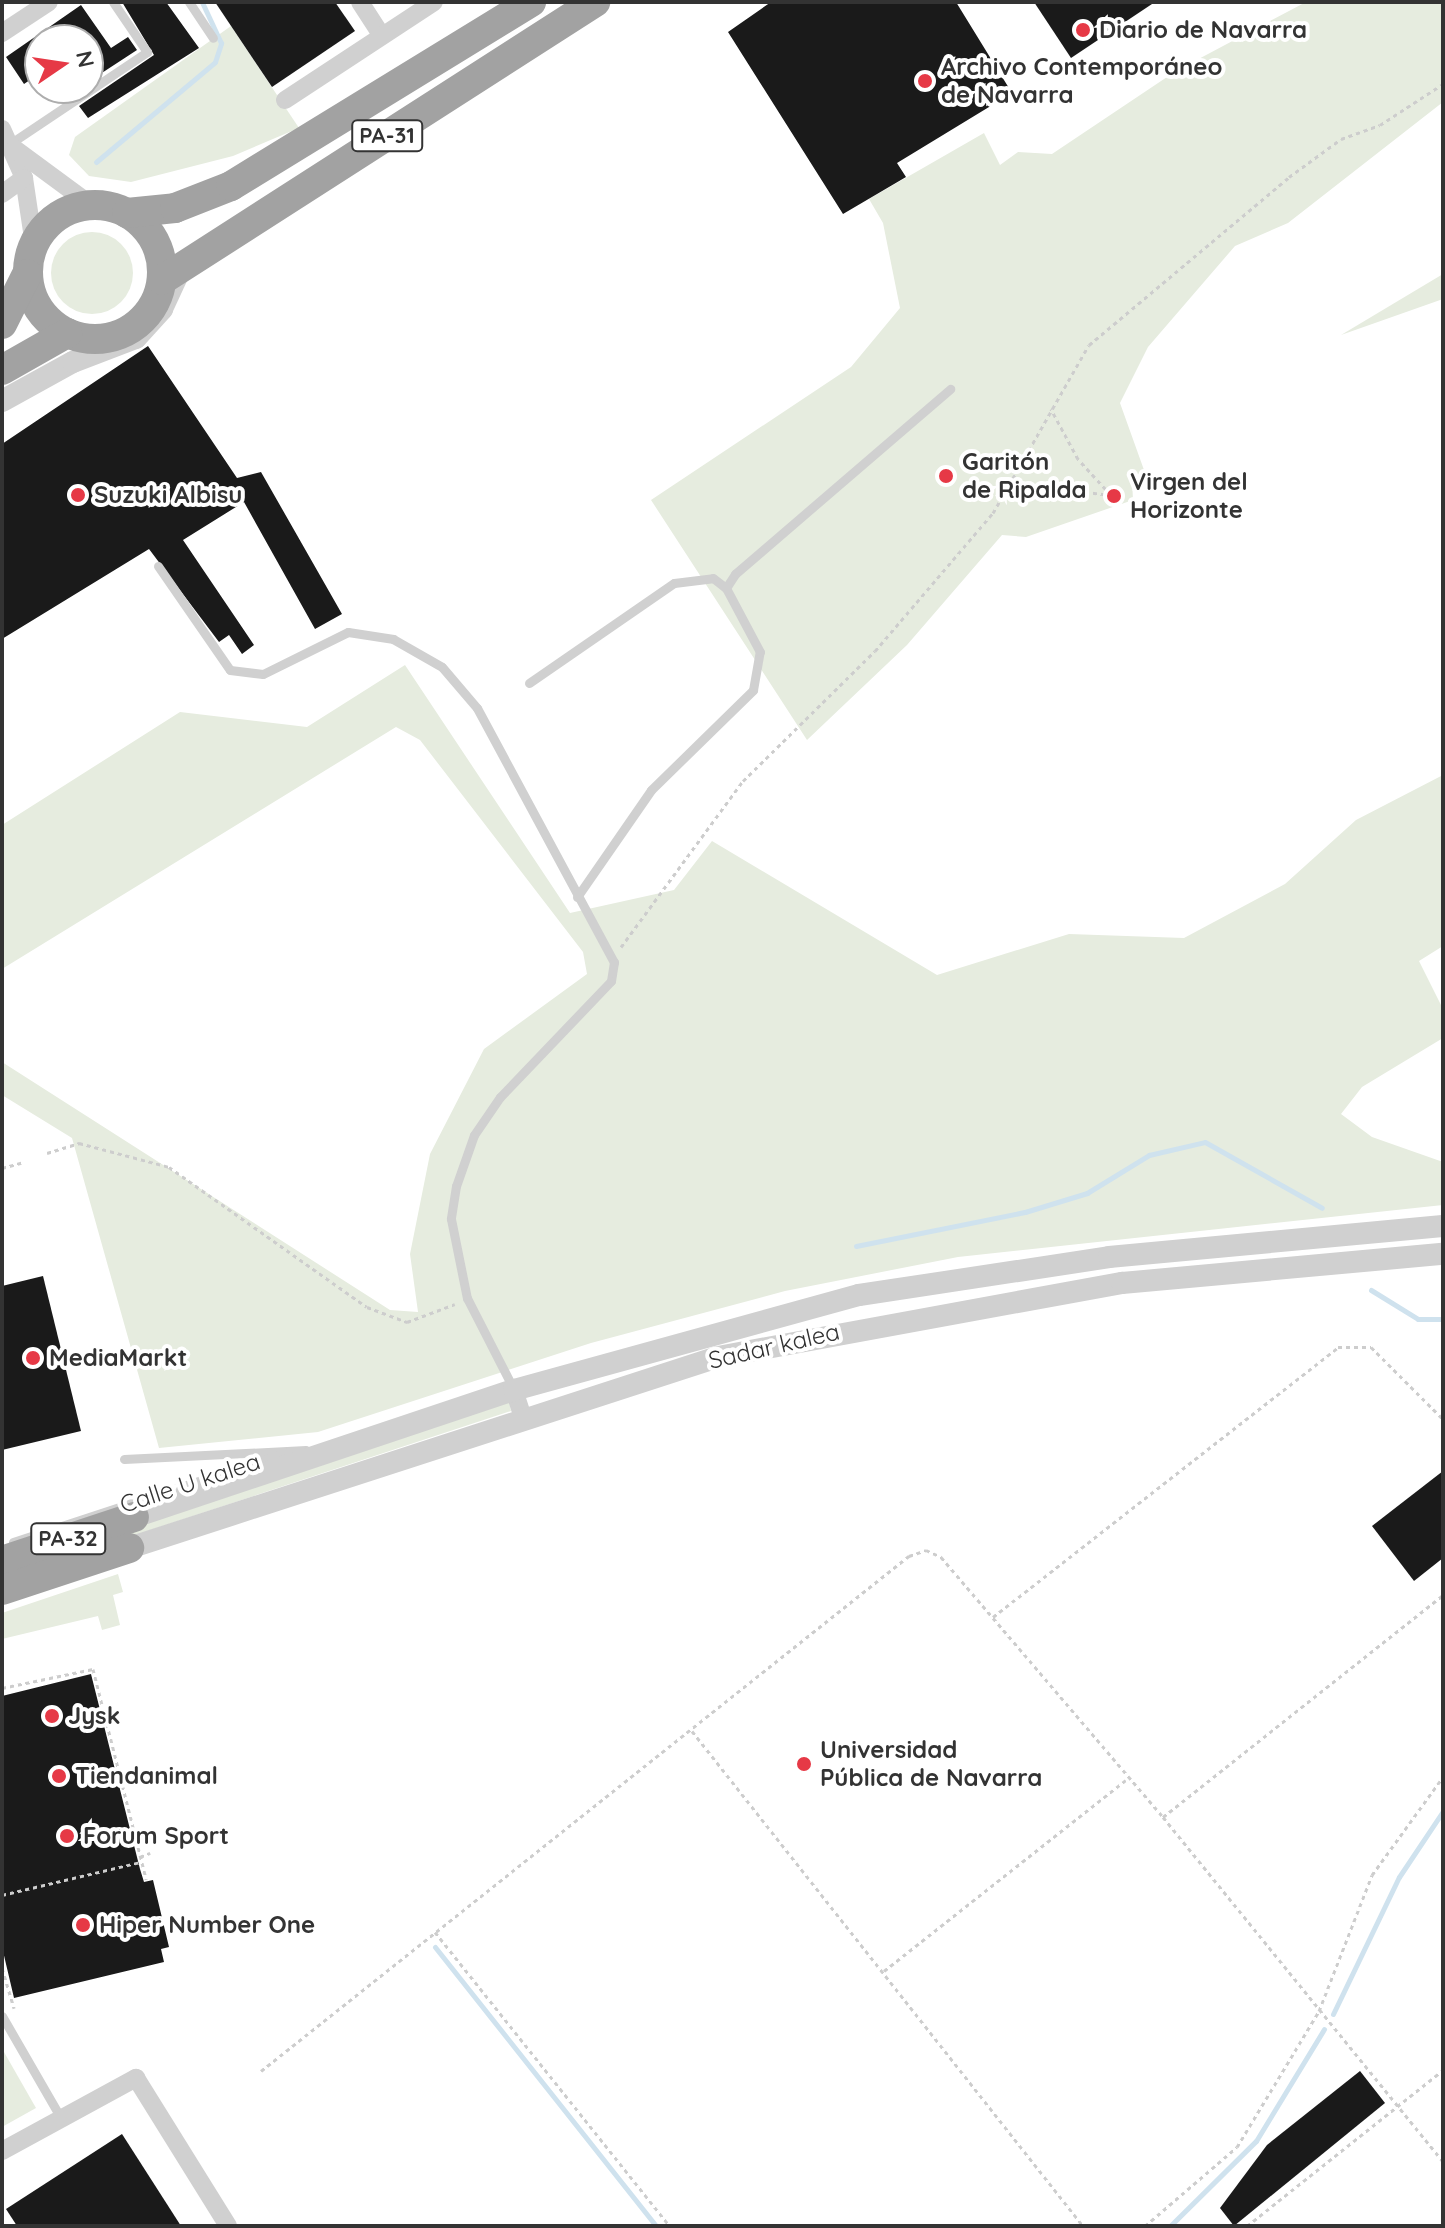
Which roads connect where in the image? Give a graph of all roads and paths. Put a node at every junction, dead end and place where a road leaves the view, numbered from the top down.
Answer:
1 (49, 2) edge
2 (113, 2) edge
3 (189, 2) edge
4 (360, 2) edge
5 (434, 2) edge
6 (531, 2) edge
7 (595, 2) edge
8 (2, 33) edge
9 (382, 36) junction
10 (213, 38) dead end
11 (1443, 84) edge
12 (285, 100) dead end
13 (9, 140) edge
14 (24, 178) junction
15 (2, 194) edge
16 (91, 205) junction
17 (127, 213) junction
18 (31, 259) junction
19 (171, 275) junction
20 (2, 324) edge
21 (67, 333) junction
22 (2, 370) edge
23 (950, 389) dead end
24 (2, 401) edge
25 (1051, 409) junction
26 (1003, 496) junction
27 (158, 566) dead end
28 (726, 588) junction
29 (529, 683) dead end
30 (577, 897) junction
31 (614, 962) junction
32 (47, 1153) dead end
33 (21, 1163) dead end
34 (2, 1168) edge
35 (1443, 1226) edge
36 (1443, 1254) edge
37 (467, 1298) junction
38 (514, 1390) junction
39 (523, 1417) junction
40 (1443, 1419) edge
41 (333, 1449) junction
42 (287, 1452) junction
43 (124, 1459) dead end
44 (134, 1517) joint
45 (2, 1546) edge
46 (129, 1548) joint
47 (2, 1561) edge
48 (2, 1590) edge
49 (1443, 1595) edge
50 (993, 1617) junction
51 (2, 1688) edge
52 (692, 1731) junction
53 (1443, 1777) edge
54 (1126, 1780) junction
55 (1163, 1817) junction
56 (150, 1853) dead end
57 (141, 1859) junction
58 (146, 1879) dead end
59 (2, 1895) edge
60 (435, 1931) junction
61 (883, 1972) junction
62 (1319, 2011) junction
63 (2, 2016) edge
64 (1443, 2070) edge
65 (261, 2071) dead end
66 (1399, 2106) junction
67 (61, 2118) junction
68 (2, 2151) edge
69 (1443, 2161) edge
70 (228, 2226) edge
71 (670, 2226) edge
72 (1083, 2226) edge
73 (1145, 2226) edge
74 (1247, 2226) edge

1 - 8 street
2 - 13 lane
3 - 10 lane
4 - 9 street
5 - 9 street
6 - 17 highway, PA-31
7 - 19 highway, PA-31
9 - 12 street
11 - 25 path
13 - 14 street
13 - 16 street
14 - 15 street
14 - 18 street
16 - 17 highway, PA-31
16 - 18 highway
17 - 19 highway
18 - 20 highway
18 - 21 highway
19 - 21 highway
19 - 24 street
21 - 22 highway
23 - 28 lane
25 - 26 path
25 - 26 path
26 - 31 path
27 - 30 lane
28 - 29 lane
28 - 30 lane
30 - 31 lane
31 - 37 lane
32 - 37 path
33 - 34 path
35 - 38 street, Sadar kalea
36 - 39 street, Sadar kalea
37 - 38 lane
38 - 39 street
38 - 41 street, Sadar kalea
39 - 46 street, Sadar kalea
40 - 50 path
41 - 42 lane, Calle U kalea
41 - 44 street, Sadar kalea
42 - 43 lane, Calle U kalea
42 - 45 lane, Calle U kalea
44 - 47 highway, PA-32 / PA-32
46 - 48 highway, PA-32
49 - 55 path
50 - 52 path
50 - 54 path
51 - 57 path
52 - 60 path
52 - 61 path
53 - 62 path
54 - 55 path
54 - 61 path
55 - 62 path
56 - 57 path
57 - 58 path
57 - 59 path
60 - 65 path
60 - 71 path
61 - 72 path
62 - 66 path
62 - 73 path
63 - 67 lane
64 - 66 path
66 - 69 path
66 - 74 path
67 - 68 street
67 - 70 street

